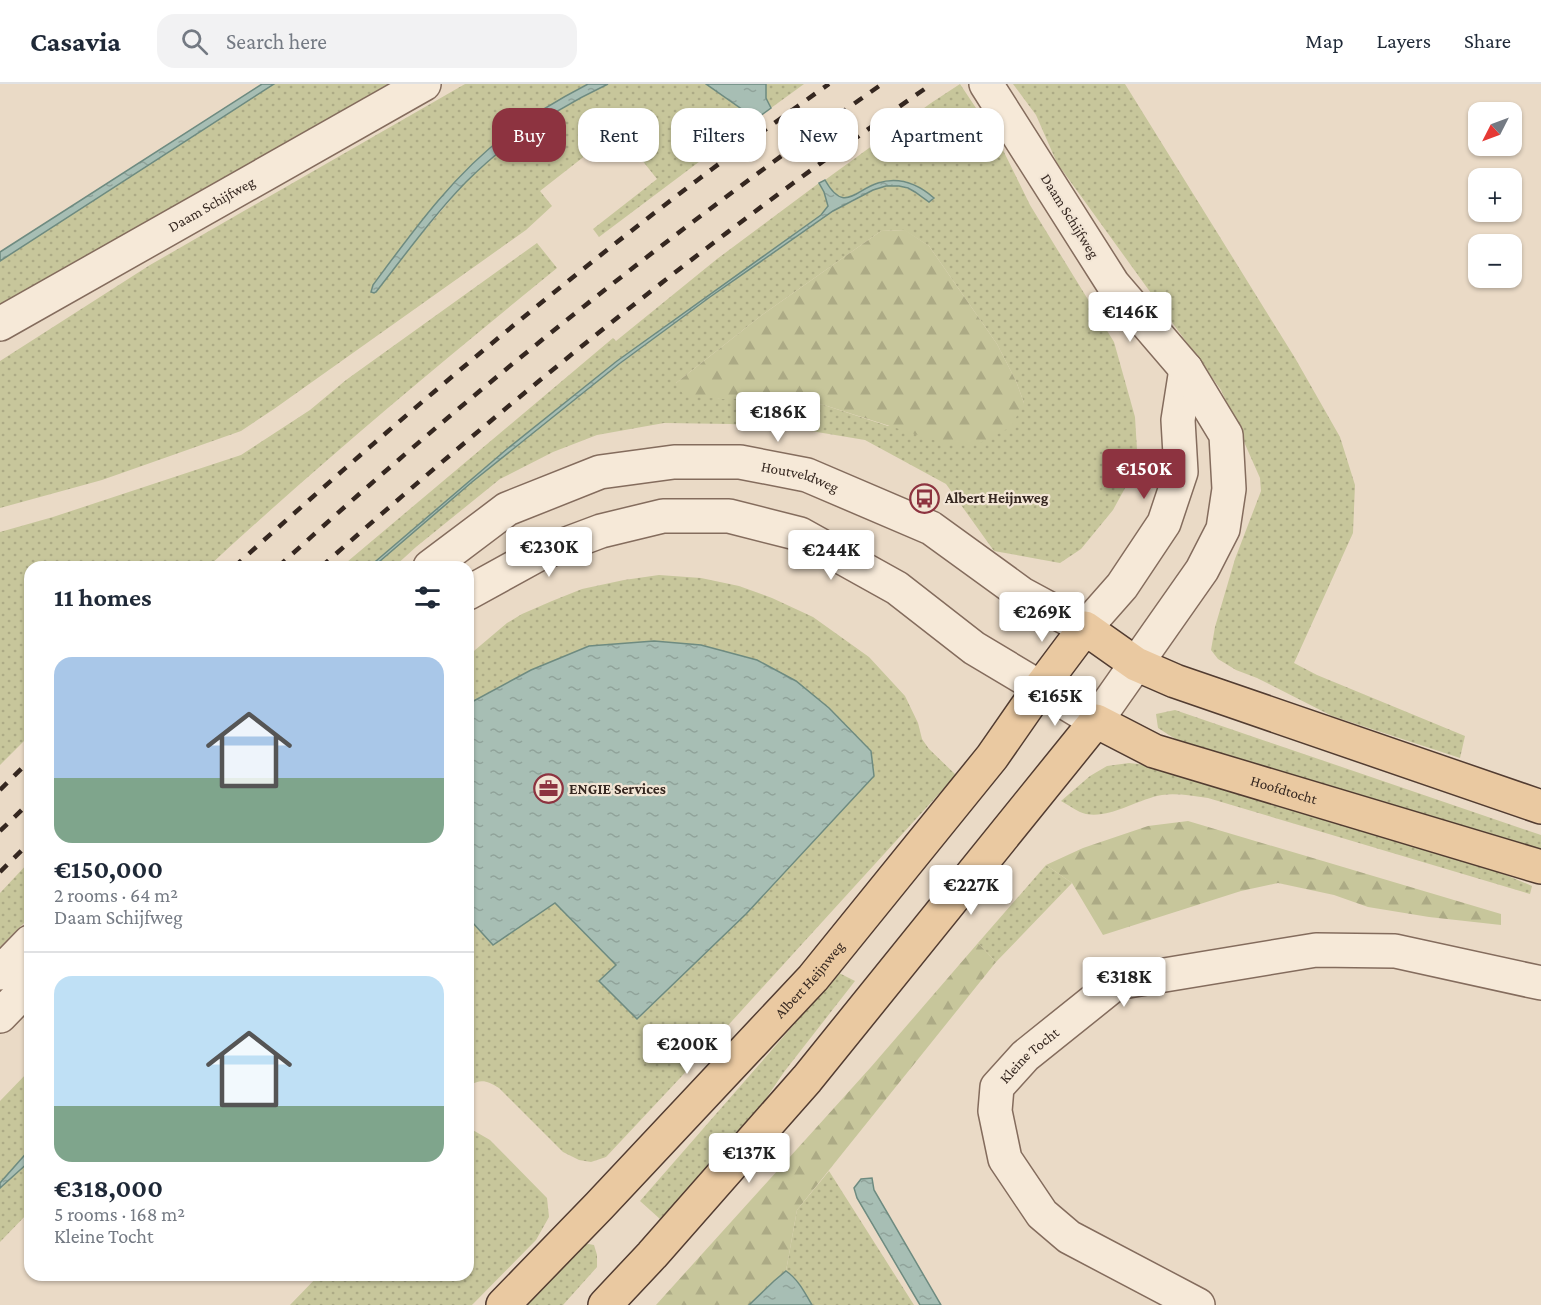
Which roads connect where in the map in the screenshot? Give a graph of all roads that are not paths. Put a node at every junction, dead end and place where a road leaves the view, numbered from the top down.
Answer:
1 (424, 84) edge
2 (986, 84) edge
3 (0, 324) edge
4 (1186, 369) junction
5 (438, 561) edge
6 (474, 590) edge
7 (1085, 628) junction
8 (1136, 664) junction
9 (1040, 688) junction
10 (1096, 721) junction
11 (1541, 807) edge
12 (1541, 867) edge
13 (24, 948) edge
14 (0, 973) edge
15 (1541, 983) edge
16 (24, 991) edge
17 (0, 1016) edge
18 (503, 1305) edge
19 (605, 1305) edge
20 (1198, 1305) edge

1 - 3 street, Daam Schijfweg
2 - 4 street, Daam Schijfweg
4 - 7 street
4 - 8 street, Daam Schijfweg
5 - 7 street, Houtveldweg
6 - 9 street
7 - 8 main road
7 - 9 main road, Albert Heijnweg
8 - 10 street
8 - 11 main road
9 - 10 street, Hoofdtocht
9 - 18 main road, Albert Heijnweg
10 - 12 main road, Hoofdtocht
10 - 19 main road
13 - 14 street
15 - 20 street, Kleine Tocht
16 - 17 street

